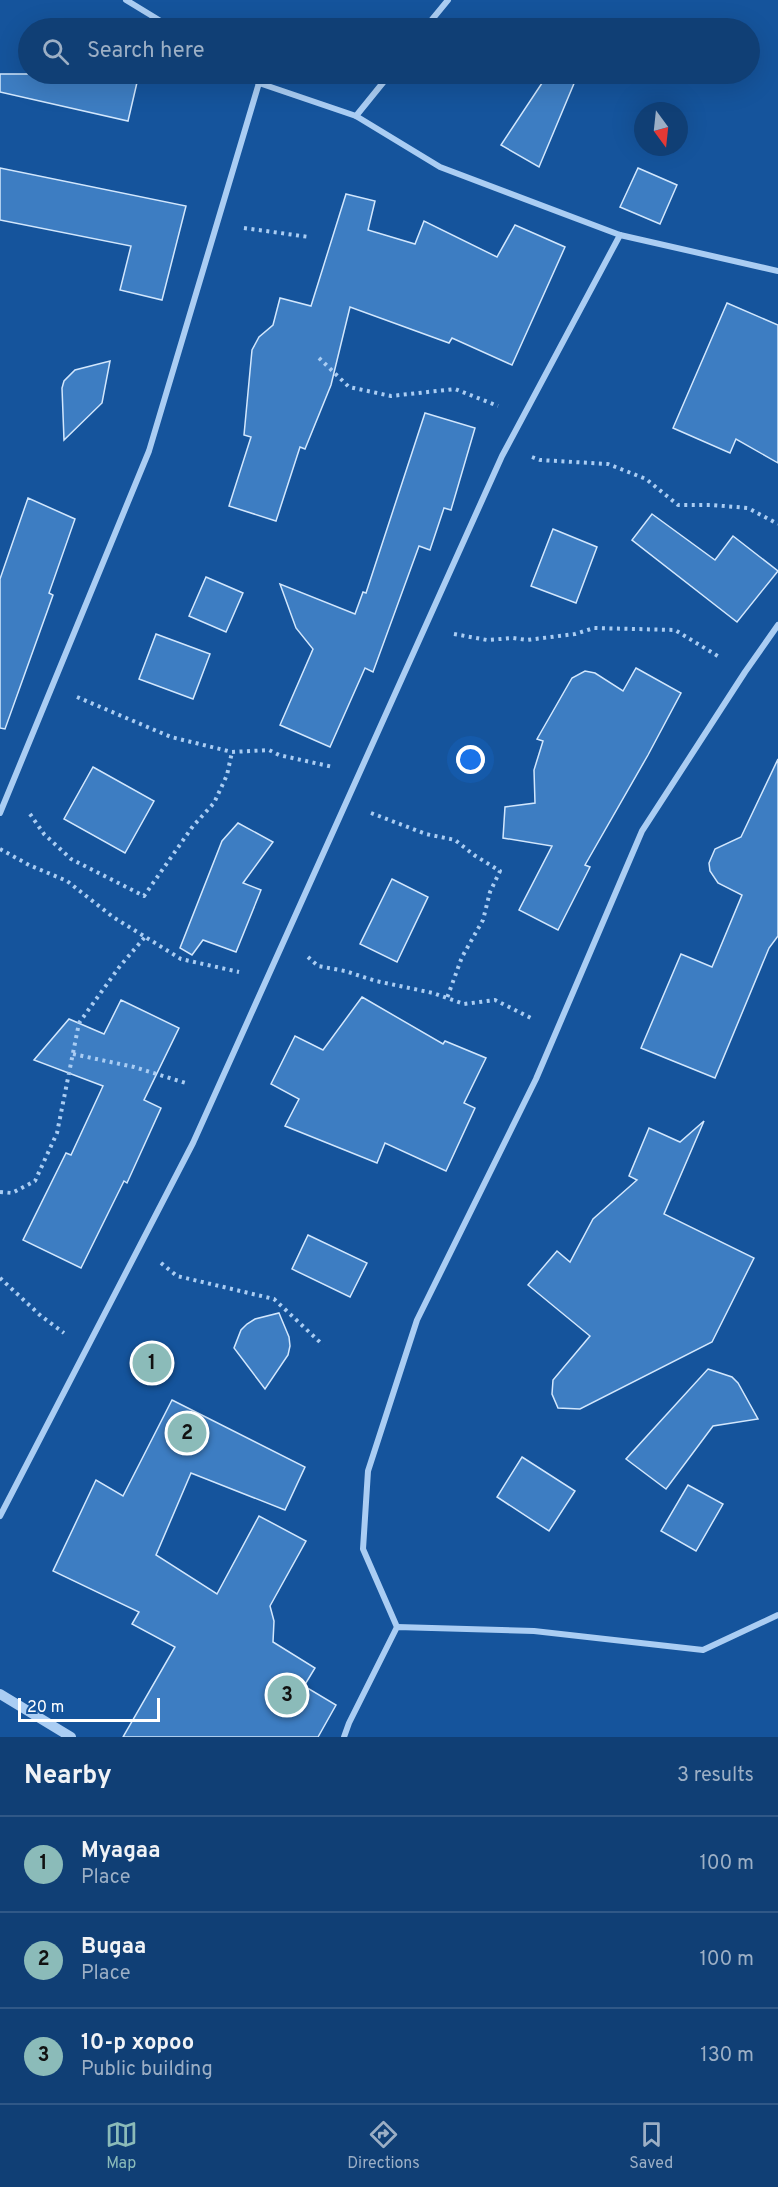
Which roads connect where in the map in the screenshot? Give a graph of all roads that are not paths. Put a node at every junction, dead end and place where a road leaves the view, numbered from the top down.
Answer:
1 (126, 0) edge
2 (448, 0) edge
3 (156, 18) edge
4 (433, 18) edge
5 (259, 84) edge
6 (262, 84) edge
7 (382, 84) edge
8 (357, 116) junction
9 (620, 235) junction
10 (778, 271) edge
11 (778, 625) edge
12 (0, 813) edge
13 (0, 1516) edge
14 (778, 1615) edge
15 (397, 1627) junction
16 (0, 1694) edge
17 (71, 1737) edge
18 (344, 1737) edge

1 - 3 street
2 - 4 street
5 - 12 street
6 - 8 street
7 - 8 street
8 - 9 street
9 - 10 street
9 - 13 street
11 - 15 street
14 - 15 street
15 - 18 street
16 - 17 street

